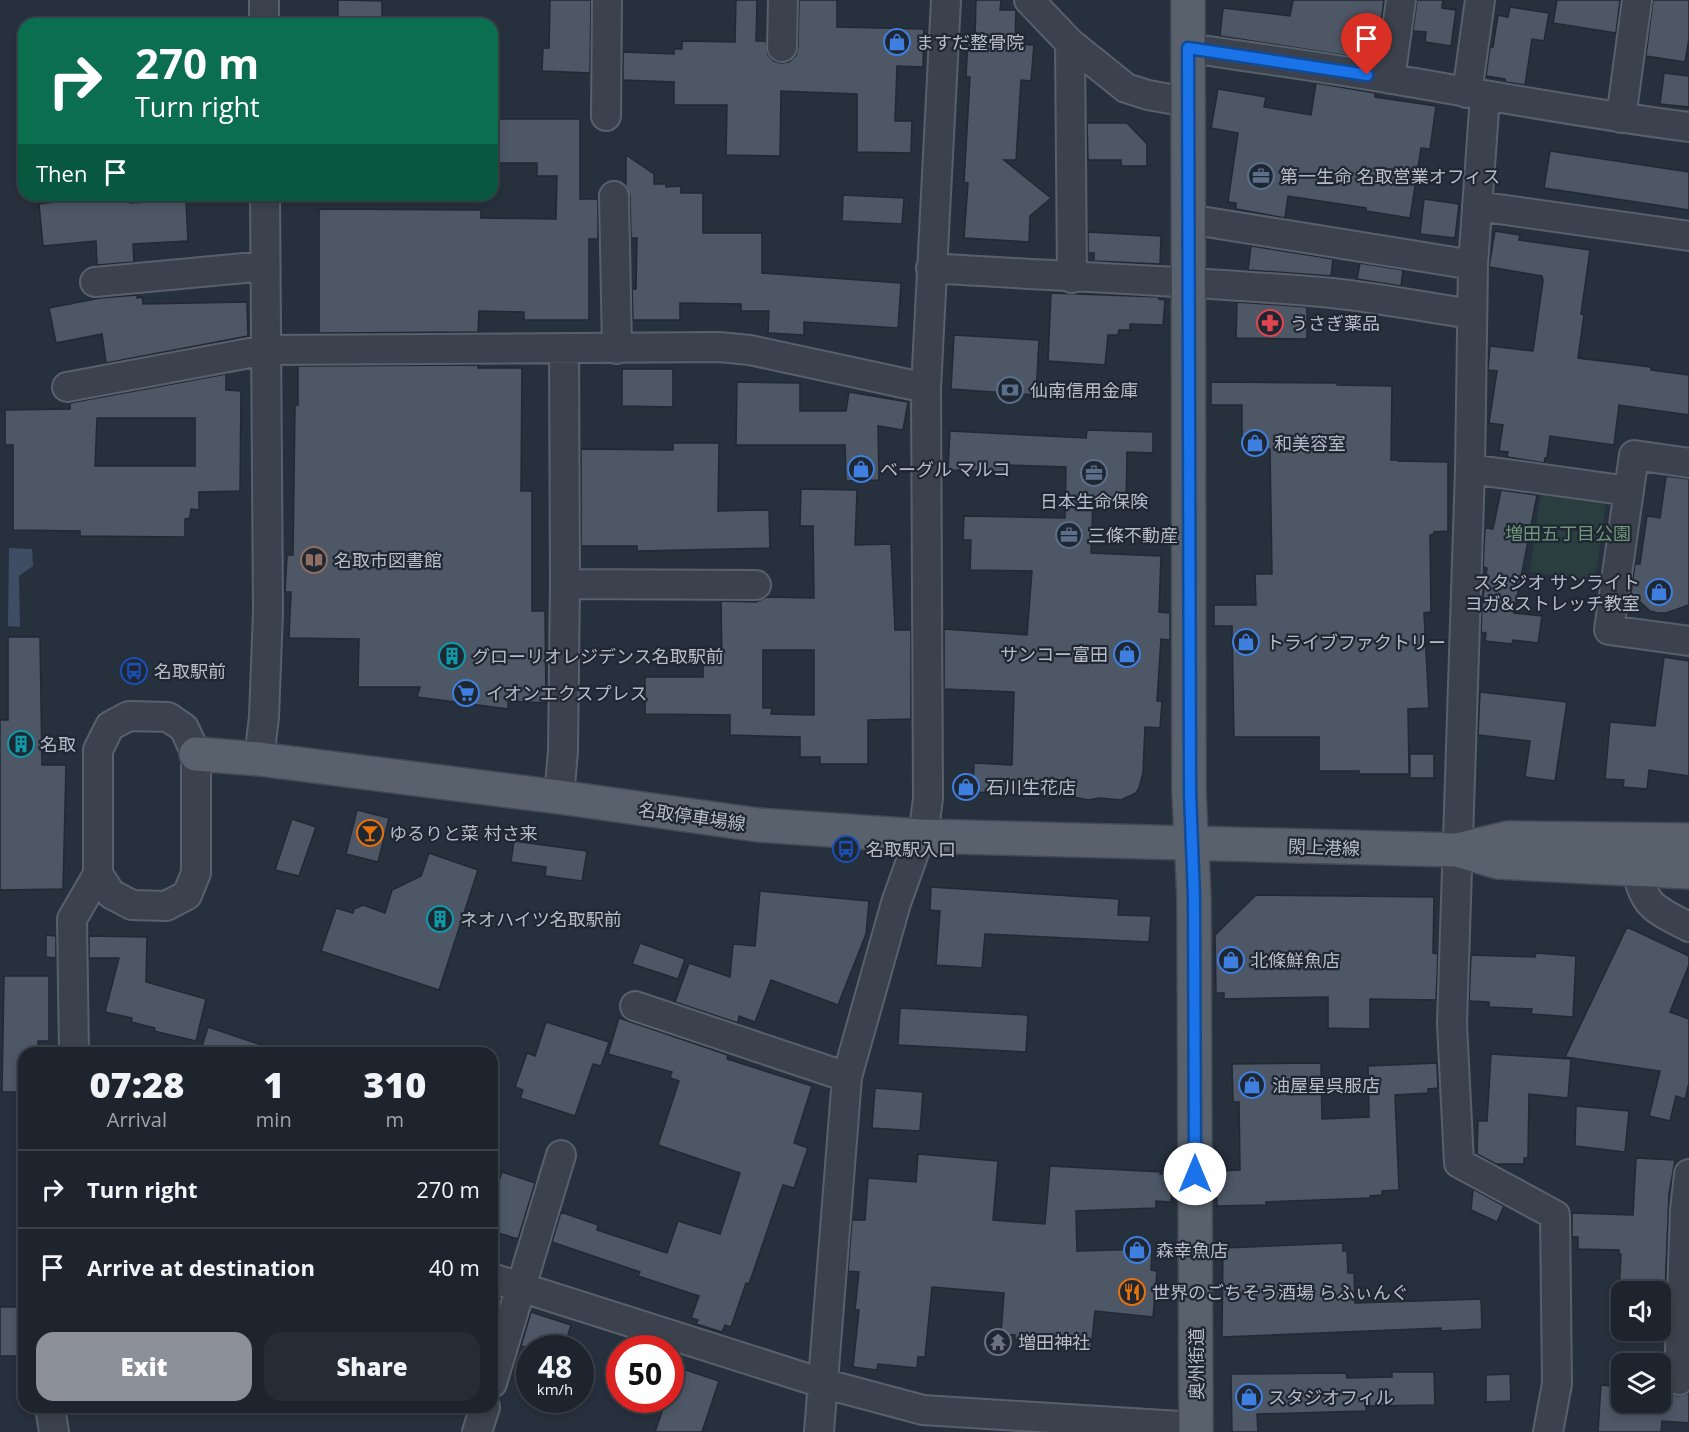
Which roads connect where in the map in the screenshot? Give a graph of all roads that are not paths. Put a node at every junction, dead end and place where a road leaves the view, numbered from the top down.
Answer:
1 (264, 0) edge
2 (608, 0) edge
3 (783, 0) edge
4 (946, 0) edge
5 (1029, 0) edge
6 (1188, 0) edge
7 (1401, 0) edge
8 (1480, 0) edge
9 (1638, 0) edge
10 (264, 18) edge
11 (1070, 43) junction
12 (782, 47) dead end
13 (1188, 48) junction
14 (1390, 79) junction
15 (1476, 95) junction
16 (1187, 102) junction
17 (606, 116) dead end
18 (1621, 118) junction
19 (1689, 127) edge
20 (614, 196) dead end
21 (265, 201) edge
22 (1477, 207) junction
23 (1188, 219) junction
24 (1689, 236) edge
25 (1473, 265) junction
26 (265, 266) junction
27 (931, 268) junction
28 (1072, 278) junction
29 (1189, 281) junction
30 (95, 282) dead end
31 (1472, 314) junction
32 (564, 348) junction
33 (617, 348) junction
34 (266, 350) junction
35 (68, 387) dead end
36 (926, 388) junction
37 (1689, 463) edge
38 (1470, 469) junction
39 (1629, 491) junction
40 (565, 584) junction
41 (756, 585) dead end
42 (1689, 641) edge
43 (196, 754) junction
44 (259, 759) junction
45 (559, 797) junction
46 (920, 836) junction
47 (1689, 840) edge
48 (1191, 845) junction
49 (1457, 850) junction
50 (1637, 870) junction
51 (1689, 872) edge
52 (98, 874) junction
53 (1689, 927) edge
54 (635, 1006) dead end
55 (74, 1047) edge
56 (847, 1077) junction
57 (561, 1155) dead end
58 (1689, 1174) edge
59 (498, 1280) edge
60 (521, 1288) junction
61 (498, 1363) edge
62 (1679, 1380) dead end
63 (822, 1383) junction
64 (51, 1413) edge
65 (483, 1413) edge
66 (1196, 1429) edge
67 (54, 1432) edge
68 (477, 1432) edge
69 (819, 1432) edge
70 (1548, 1432) edge

1 - 10 street
2 - 17 street
3 - 12 street
4 - 27 street
5 - 11 street
6 - 13 main road, 奥州街道
7 - 14 street
8 - 15 street
9 - 18 street
11 - 16 street
11 - 28 street
13 - 14 street
13 - 16 main road, 奥州街道
14 - 15 street
15 - 18 street
15 - 22 street
16 - 23 main road, 奥州街道
18 - 19 street
20 - 33 street
21 - 26 street
22 - 24 street
22 - 25 street
23 - 25 street
23 - 29 main road, 奥州街道
25 - 31 street
26 - 30 street
26 - 34 street
27 - 28 street
27 - 36 street
28 - 29 street
29 - 31 street
29 - 48 main road, 奥州街道
31 - 38 street
32 - 33 street
32 - 34 street
32 - 40 street
33 - 36 street
34 - 35 street
34 - 44 street
36 - 46 street
37 - 39 street
38 - 39 street
38 - 49 street
39 - 42 street
40 - 41 street
40 - 45 street
43 - 44 main road, 名取停車場線
43 - 52 street
43 - 52 street
44 - 45 main road, 名取停車場線
45 - 46 main road, 名取停車場線
46 - 48 main road, 名取停車場線
46 - 56 street
47 - 49 main road, 閖上港線
48 - 49 main road, 閖上港線
48 - 66 main road, 奥州街道
49 - 50 main road, 閖上港線
49 - 70 street
50 - 51 main road, 閖上港線
50 - 53 street
52 - 55 street
54 - 56 street
56 - 63 street
57 - 60 street
58 - 62 street
59 - 60 street
60 - 61 street
60 - 63 street
63 - 66 street
63 - 69 street
64 - 67 street
65 - 68 street

